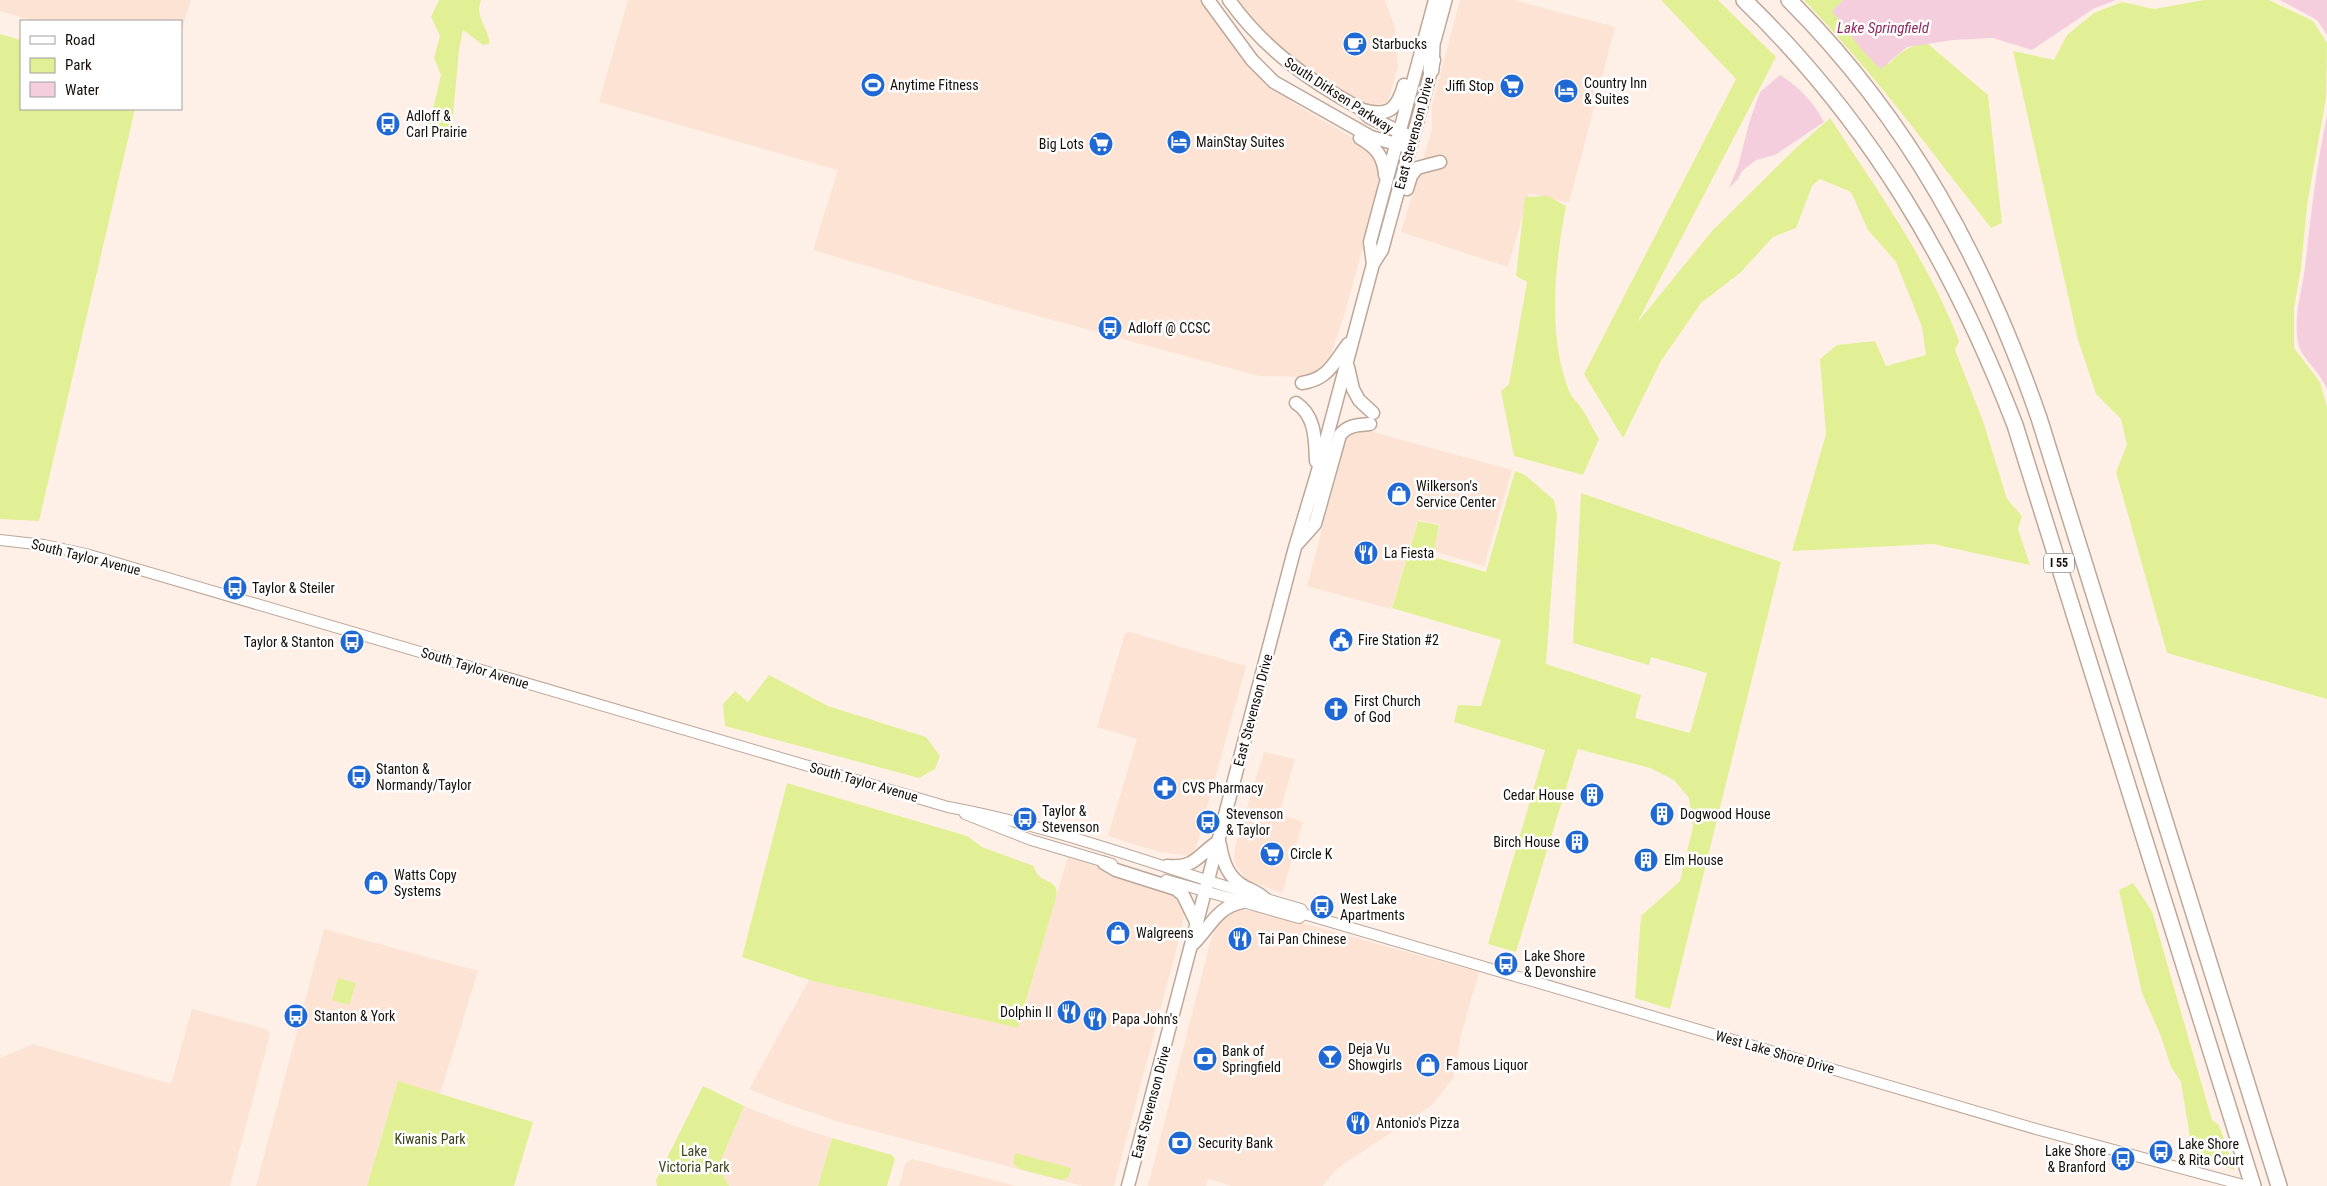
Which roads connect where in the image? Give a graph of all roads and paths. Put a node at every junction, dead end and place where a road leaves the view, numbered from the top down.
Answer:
1 (1208, 0) edge
2 (1229, 0) edge
3 (1435, 0) edge
4 (1444, 0) edge
5 (1450, 0) edge
6 (1744, 0) edge
7 (1789, 0) edge
8 (1430, 18) junction
9 (1431, 70) junction
10 (1289, 92) junction
11 (1361, 109) junction
12 (1398, 138) junction
13 (1412, 144) junction
14 (1440, 162) dead end
15 (1385, 183) junction
16 (1382, 250) junction
17 (1373, 264) junction
18 (1352, 338) junction
19 (1346, 361) junction
20 (1302, 383) dead end
21 (1296, 403) dead end
22 (1317, 474) junction
23 (0, 540) edge
24 (1296, 545) junction
25 (948, 807) junction
26 (1219, 841) junction
27 (1104, 863) junction
28 (1167, 866) junction
29 (1207, 886) junction
30 (1265, 899) junction
31 (1243, 902) junction
32 (1304, 914) junction
33 (1197, 924) junction
34 (1192, 945) junction
35 (1128, 1186) edge
36 (2248, 1186) edge
37 (2278, 1186) edge

1 - 10 main road, South Dirksen Parkway
2 - 11 main road, South Dirksen Parkway
3 - 8 main road, East Stevenson Drive
4 - 9 highway
5 - 9 main road, East Stevenson Drive
6 - 36 highway, I 55
7 - 37 highway, I 55
8 - 11 main road
8 - 12 main road, East Stevenson Drive
9 - 13 main road, East Stevenson Drive
10 - 12 main road, South Dirksen Parkway
10 - 15 main road
11 - 12 main road, South Dirksen Parkway
12 - 13 main road, South Dirksen Parkway
12 - 15 main road, East Stevenson Drive
13 - 16 main road, East Stevenson Drive
14 - 16 main road
15 - 17 main road, East Stevenson Drive
16 - 17 main road, East Stevenson Drive
17 - 18 main road, East Stevenson Drive
18 - 19 main road, East Stevenson Drive
18 - 20 main road
19 - 22 main road, East Stevenson Drive
19 - 24 main road
21 - 22 main road
22 - 24 main road, East Stevenson Drive
23 - 25 street, South Taylor Avenue
24 - 26 main road, East Stevenson Drive
25 - 27 street, South Taylor Avenue
25 - 28 street, South Taylor Avenue
26 - 28 main road
26 - 29 main road, East Stevenson Drive
26 - 30 main road
27 - 29 street, South Taylor Avenue
27 - 33 main road
28 - 29 street, South Taylor Avenue
29 - 30 street, West Lake Shore Drive
29 - 31 street, West Lake Shore Drive
29 - 33 main road, East Stevenson Drive
30 - 32 street, West Lake Shore Drive
31 - 32 street, West Lake Shore Drive
31 - 34 main road
32 - 36 street, West Lake Shore Drive
33 - 34 main road, East Stevenson Drive
34 - 35 main road, East Stevenson Drive

